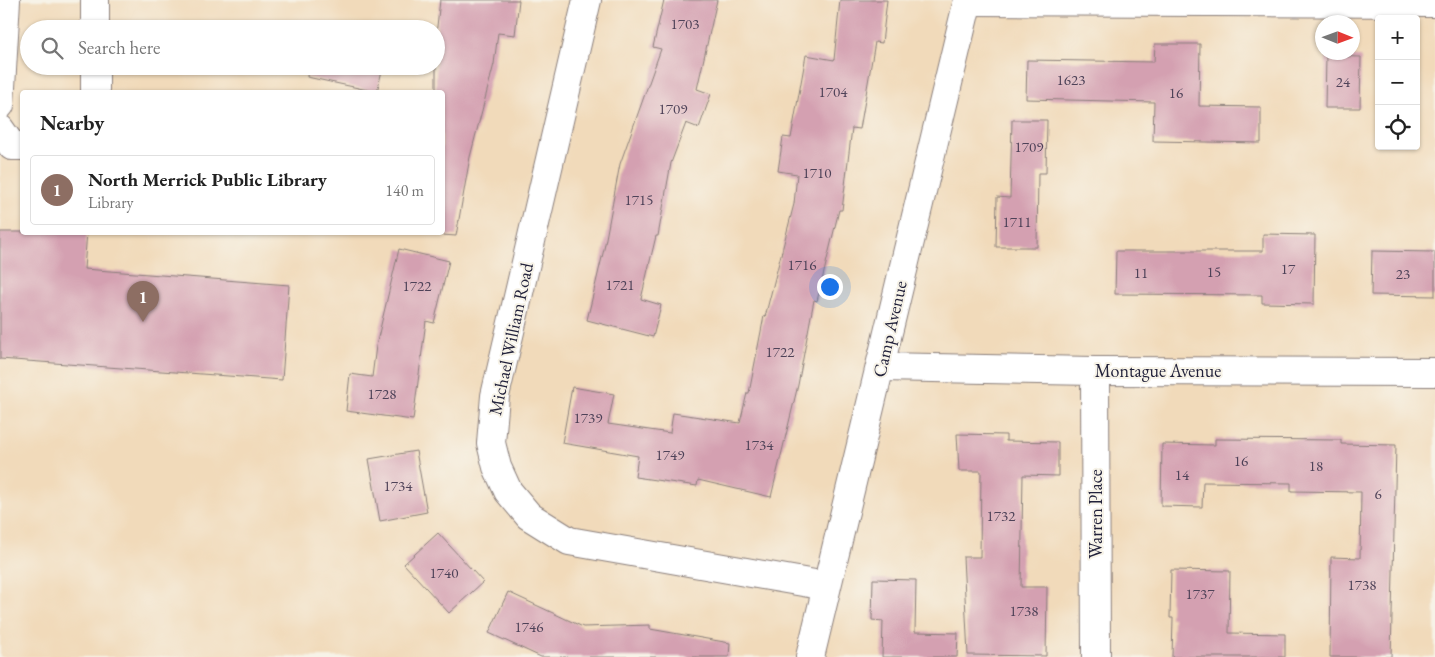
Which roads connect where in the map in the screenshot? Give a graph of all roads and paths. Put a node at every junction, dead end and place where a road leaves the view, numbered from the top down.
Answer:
1 (6, 0) edge
2 (95, 0) edge
3 (587, 0) edge
4 (968, 0) edge
5 (1435, 3) edge
6 (95, 20) edge
7 (95, 75) edge
8 (95, 90) edge
9 (0, 106) edge
10 (0, 129) edge
11 (20, 146) edge
12 (881, 367) junction
13 (1095, 371) junction
14 (1435, 372) edge
15 (826, 586) junction
16 (810, 657) edge
17 (1096, 657) edge

1 - 9 street
2 - 6 street
3 - 15 street, Michael William Road
4 - 5 street
4 - 12 street, Camp Avenue
7 - 8 street
10 - 11 street
12 - 13 street, Montague Avenue
12 - 15 street, Camp Avenue
13 - 14 street, Montague Avenue
13 - 17 street, Warren Place
15 - 16 street, Camp Avenue

